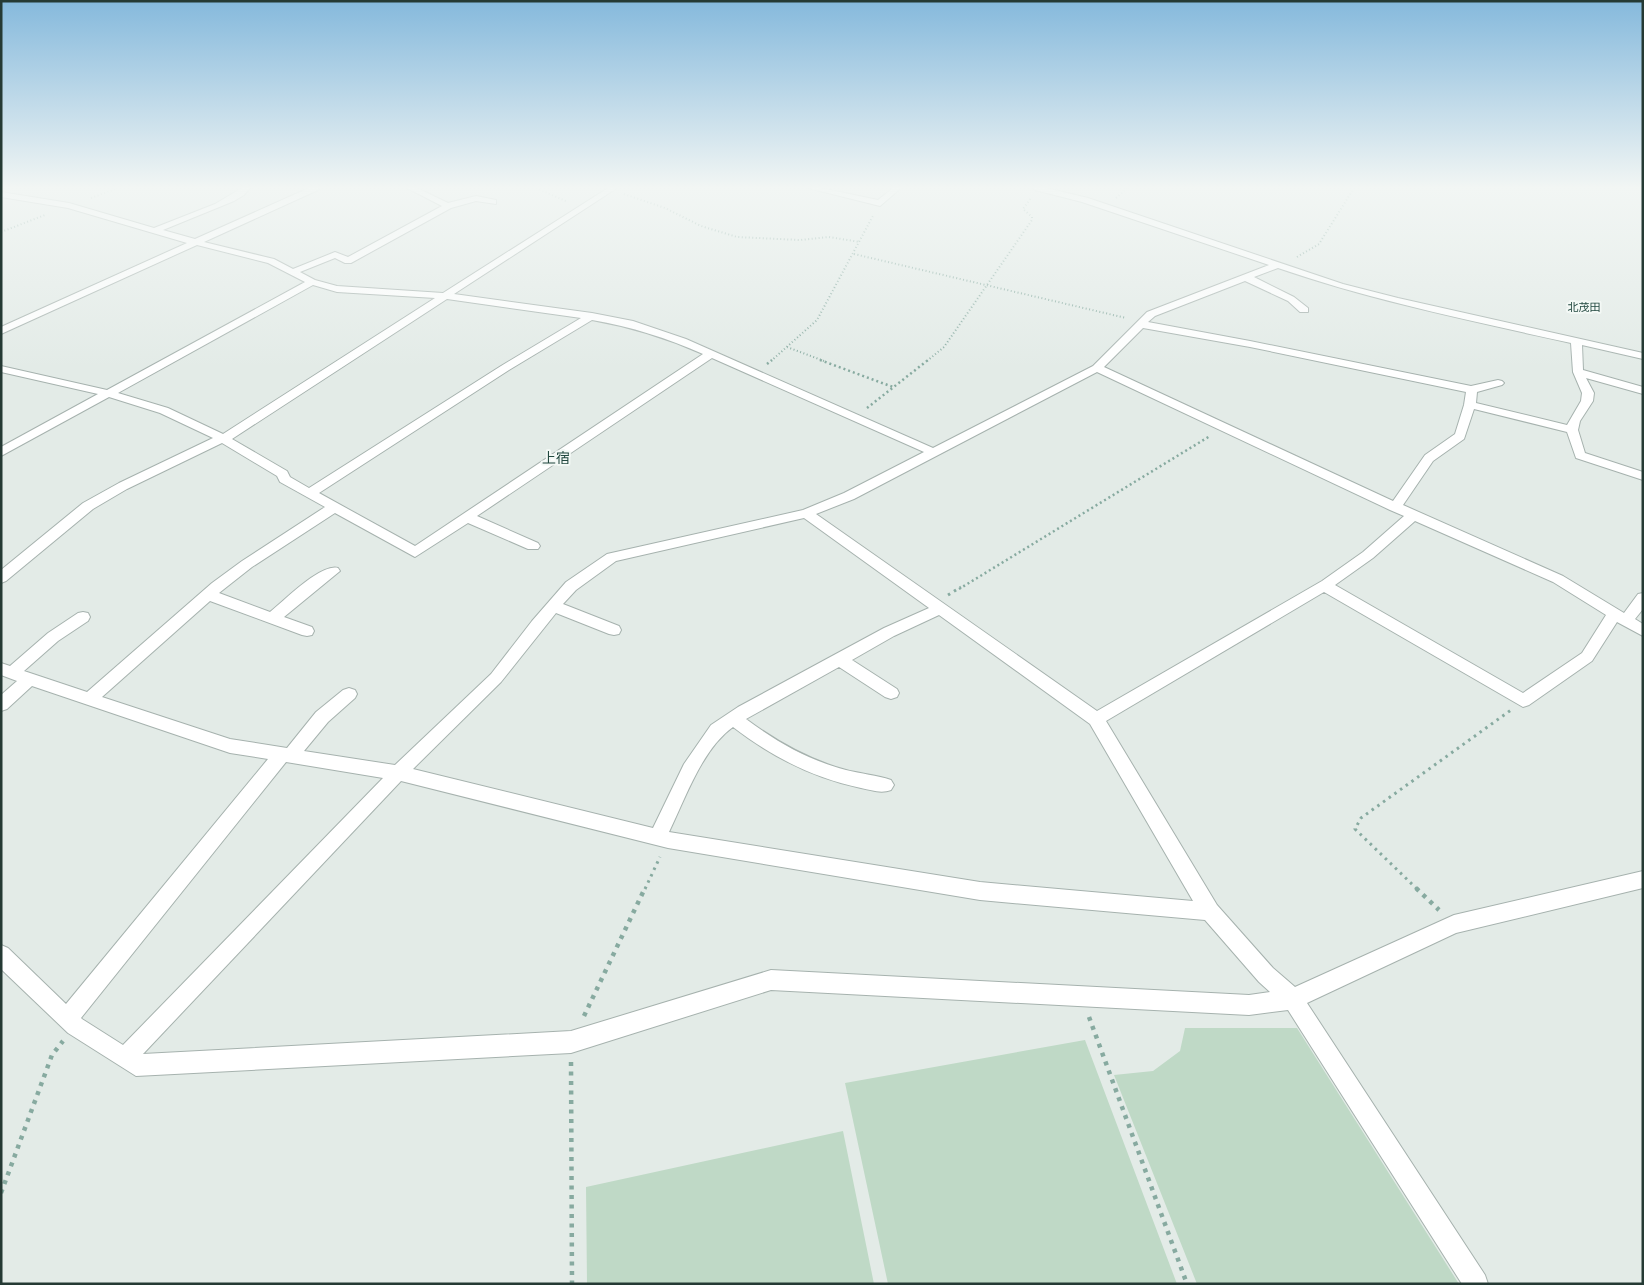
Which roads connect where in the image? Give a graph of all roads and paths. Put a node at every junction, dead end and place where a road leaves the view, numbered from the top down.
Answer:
1 (181, 248) edge
2 (218, 248) edge
3 (372, 248) edge
4 (518, 248) edge
5 (857, 248) edge
6 (1013, 248) edge
7 (1229, 248) edge
8 (1312, 248) edge
9 (854, 254) junction
10 (1277, 264) junction
11 (292, 272) junction
12 (1245, 277) junction
13 (312, 282) junction
14 (987, 285) junction
15 (444, 296) junction
16 (1304, 310) dead end
17 (592, 316) junction
18 (1142, 323) junction
19 (1, 331) edge
20 (1576, 341) junction
21 (787, 347) junction
22 (711, 354) junction
23 (1643, 356) edge
24 (1097, 368) junction
25 (1, 369) edge
26 (1578, 372) junction
27 (756, 374) junction
28 (1498, 383) dead end
29 (893, 387) junction
30 (1472, 390) junction
31 (1643, 391) edge
32 (107, 393) junction
33 (1470, 405) junction
34 (855, 417) junction
35 (1224, 427) junction
36 (1572, 430) junction
37 (223, 439) junction
38 (1, 452) edge
39 (933, 452) junction
40 (1643, 476) edge
41 (310, 493) junction
42 (335, 507) junction
43 (1395, 507) junction
44 (806, 513) junction
45 (1414, 515) junction
46 (467, 518) junction
47 (533, 546) dead end
48 (333, 571) dead end
49 (1, 578) edge
50 (1324, 586) junction
51 (208, 595) junction
52 (1643, 598) edge
53 (554, 606) junction
54 (938, 606) junction
55 (1621, 617) junction
56 (83, 618) dead end
57 (273, 618) junction
58 (614, 630) dead end
59 (307, 631) dead end
60 (1643, 631) edge
61 (839, 659) junction
62 (7, 670) edge
63 (30, 678) junction
64 (891, 693) dead end
65 (349, 694) dead end
66 (91, 698) junction
67 (1523, 701) junction
68 (1, 705) edge
69 (734, 719) junction
70 (1096, 720) junction
71 (287, 755) junction
72 (398, 773) junction
73 (885, 786) dead end
74 (663, 838) junction
75 (1643, 879) edge
76 (1210, 911) junction
77 (1454, 924) junction
78 (1, 955) edge
79 (1081, 996) junction
80 (1293, 999) junction
81 (71, 1022) junction
82 (571, 1042) junction
83 (125, 1058) junction
84 (1, 1193) edge
85 (572, 1284) edge
86 (1187, 1284) edge
87 (1476, 1284) edge

1 - 19 street
2 - 11 street
3 - 11 street
4 - 15 street
5 - 9 path
6 - 14 path
7 - 10 street
8 - 10 path
9 - 14 path
9 - 21 path
10 - 12 street
10 - 20 street
11 - 13 street
12 - 16 street
12 - 18 street
13 - 15 street
13 - 32 street
14 - 18 path
14 - 29 path
15 - 17 street
15 - 37 street
17 - 22 street
17 - 41 street
18 - 24 street
18 - 30 street
20 - 23 street
20 - 26 street
21 - 27 path
21 - 29 path
22 - 27 street
22 - 46 street
24 - 35 street
24 - 39 street
25 - 32 street
26 - 31 street
26 - 36 street
27 - 34 street
28 - 30 street
29 - 34 path
30 - 33 street
32 - 37 street
32 - 38 street
33 - 36 street
33 - 43 street
34 - 39 street
35 - 43 street
35 - 54 path
36 - 40 street
37 - 41 street
37 - 49 street
39 - 44 street
41 - 42 street
42 - 46 street
42 - 51 street
43 - 45 street
44 - 53 street
44 - 54 street
45 - 50 street
45 - 55 street
46 - 47 street
48 - 57 street
50 - 67 street
50 - 70 street
51 - 57 street
51 - 66 street
52 - 55 street
53 - 58 street
53 - 72 street
54 - 61 street
54 - 70 street
55 - 60 street
55 - 67 street
56 - 62 street
57 - 59 street
61 - 64 street
61 - 69 street
62 - 63 street
63 - 66 street
63 - 68 street
65 - 71 street
66 - 71 street
67 - 77 path
69 - 73 street
69 - 74 street
70 - 76 street
71 - 72 street
71 - 81 street
72 - 74 street
72 - 83 street
74 - 76 street
74 - 82 path
75 - 77 street
76 - 80 street
77 - 80 street
78 - 81 street
79 - 80 street
79 - 82 street
79 - 86 path
80 - 87 street
81 - 83 street
81 - 84 path
82 - 83 street
82 - 85 path

